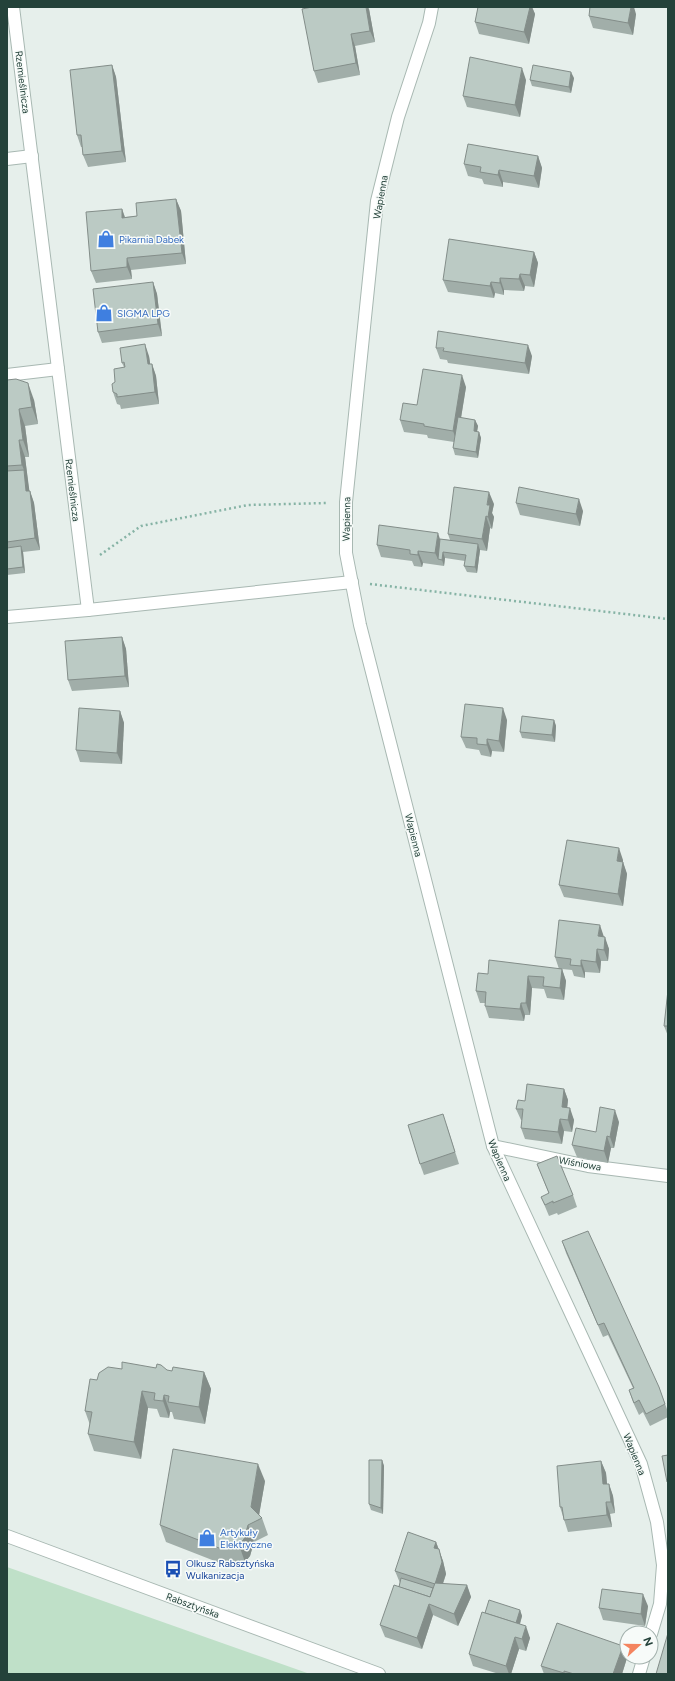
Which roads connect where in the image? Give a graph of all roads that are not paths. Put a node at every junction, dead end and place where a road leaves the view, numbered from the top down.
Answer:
1 (13, 7) edge
2 (432, 7) edge
3 (32, 156) junction
4 (7, 159) edge
5 (58, 369) junction
6 (7, 375) edge
7 (352, 582) junction
8 (88, 610) junction
9 (7, 617) edge
10 (493, 1146) junction
11 (668, 1176) edge
12 (7, 1536) edge
13 (654, 1625) edge
14 (379, 1674) edge

1 - 3 street, Rzemieślnicza
2 - 7 street, Wapienna
3 - 4 street
3 - 5 street, Rzemieślnicza
5 - 6 street
5 - 8 street, Rzemieślnicza
7 - 8 street
7 - 10 street, Wapienna
8 - 9 street
10 - 11 street, Wiśniowa
10 - 13 street, Wapienna
12 - 14 street, Rabsztyńska

